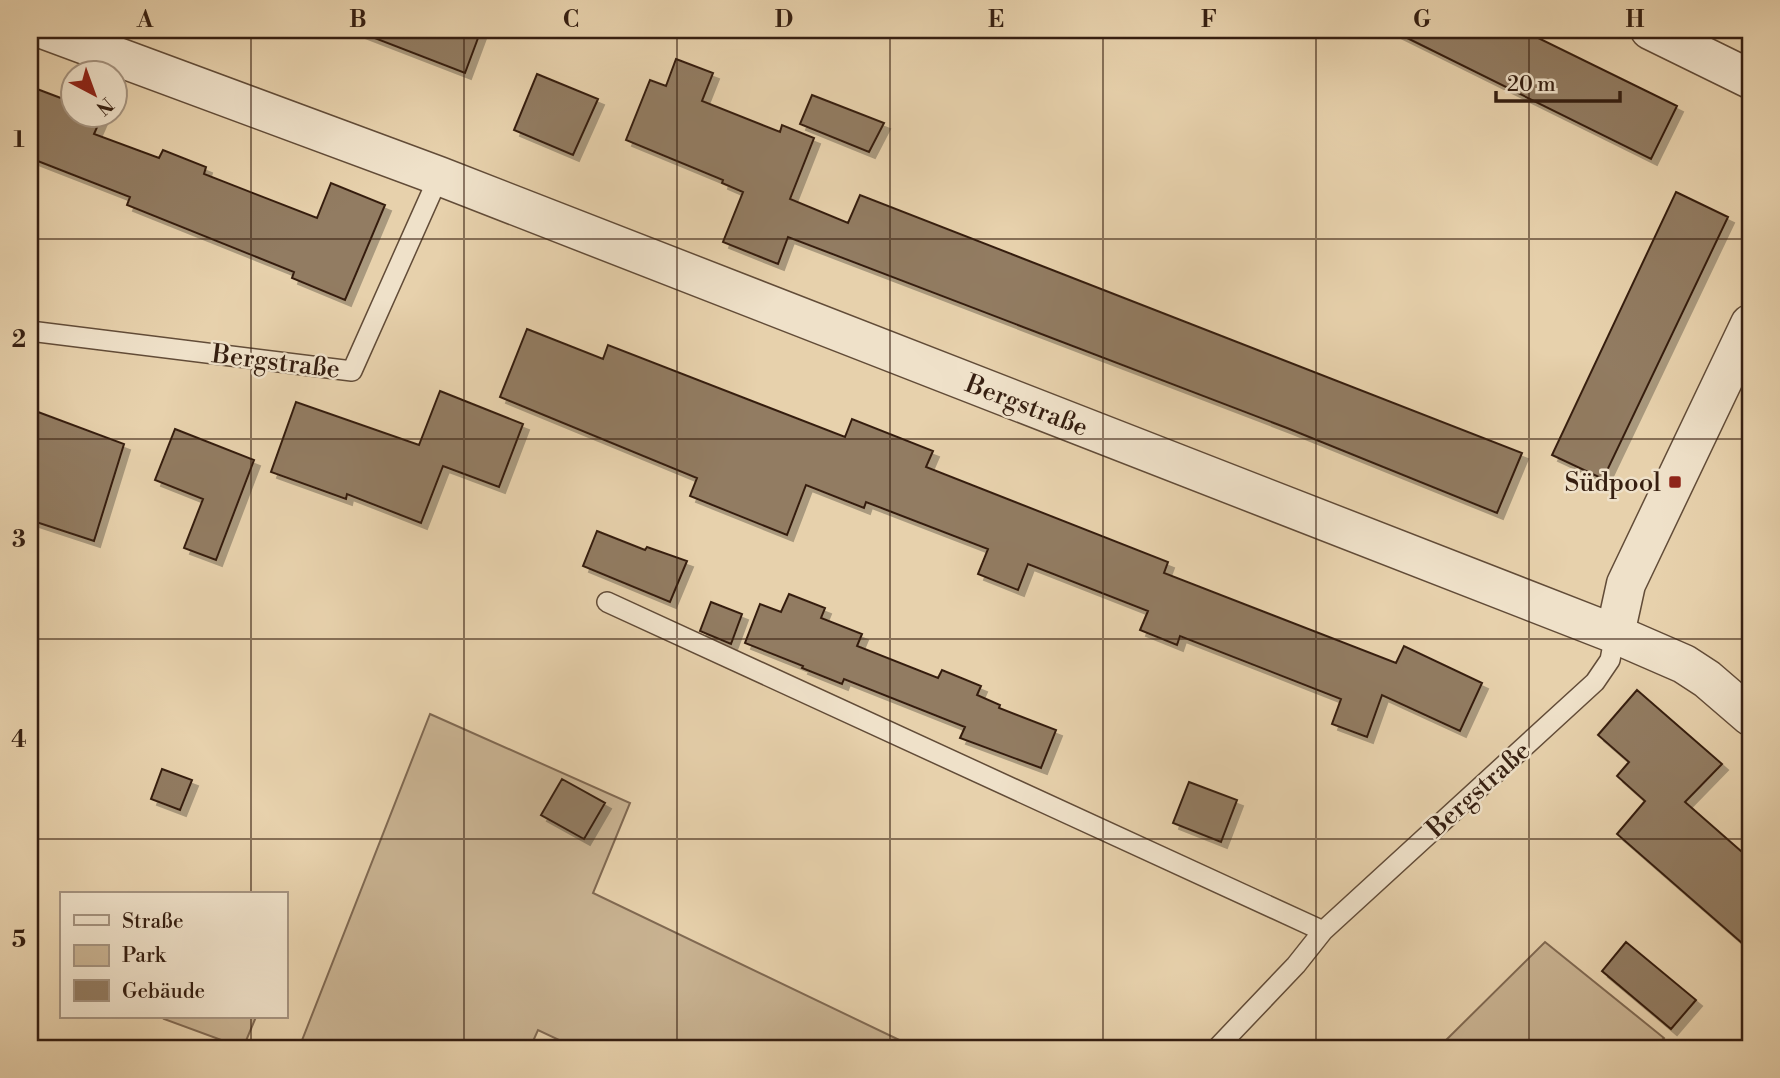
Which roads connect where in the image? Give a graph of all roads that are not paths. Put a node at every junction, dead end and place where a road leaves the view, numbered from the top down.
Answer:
1 (44, 30) edge
2 (1650, 30) edge
3 (1750, 79) edge
4 (439, 176) junction
5 (1750, 324) edge
6 (30, 331) edge
7 (607, 602) dead end
8 (1615, 634) junction
9 (1750, 716) edge
10 (1323, 931) junction
11 (1217, 1048) edge

1 - 4 street, Bergstraße
2 - 3 street
4 - 6 lane, Bergstraße
4 - 8 street, Bergstraße
5 - 8 street
7 - 10 lane
8 - 9 street, Bergstraße
8 - 10 lane, Bergstraße
10 - 11 lane, Bergstraße

